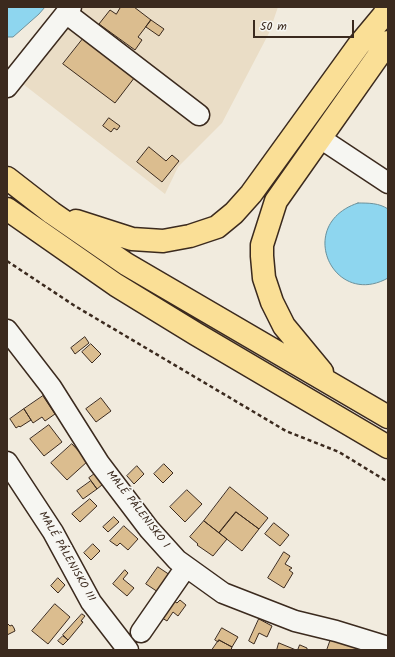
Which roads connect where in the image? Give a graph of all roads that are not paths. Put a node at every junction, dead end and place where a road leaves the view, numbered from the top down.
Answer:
1 (371, 7) edge
2 (388, 8) edge
3 (69, 10) edge
4 (388, 42) edge
5 (358, 46) junction
6 (388, 58) edge
7 (362, 79) junction
8 (7, 87) edge
9 (199, 115) dead end
10 (320, 138) junction
11 (7, 178) edge
12 (388, 183) edge
13 (7, 209) edge
14 (52, 213) junction
15 (7, 224) edge
16 (35, 230) junction
17 (7, 330) edge
18 (331, 382) junction
19 (388, 417) edge
20 (388, 447) edge
21 (7, 462) edge
22 (186, 567) junction
23 (141, 632) dead end
24 (388, 647) edge
25 (128, 650) edge

1 - 5 highway
2 - 5 highway
3 - 8 street
3 - 9 street
4 - 7 highway
5 - 14 highway
6 - 7 highway
7 - 10 highway
10 - 12 street
10 - 18 highway
11 - 14 highway
13 - 16 highway
14 - 18 highway
15 - 16 highway
16 - 20 highway
17 - 22 street, MALÉ PÁLENISKO I
18 - 19 highway
21 - 25 street, MALÉ PÁLENISKO III
22 - 23 street
22 - 24 street, MALÉ PÁLENISKO I

